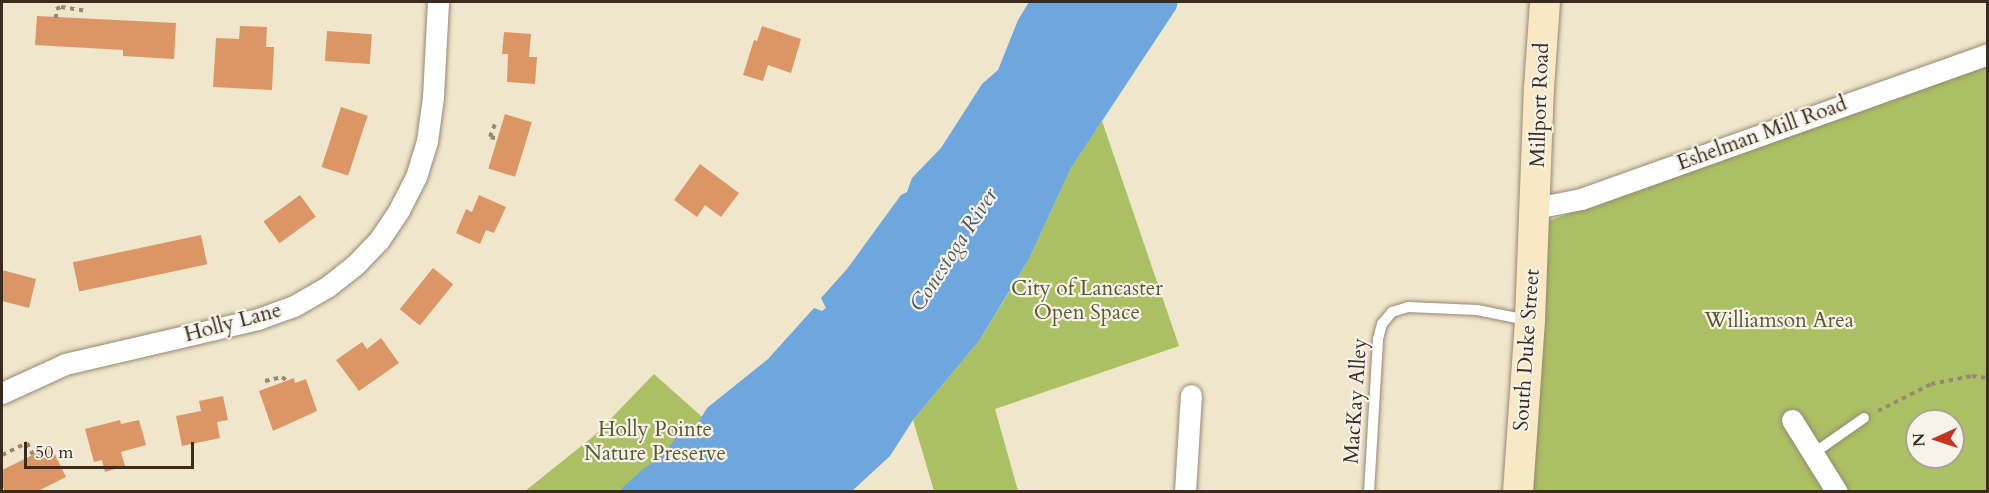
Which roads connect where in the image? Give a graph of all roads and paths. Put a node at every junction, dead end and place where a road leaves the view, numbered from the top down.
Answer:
1 (438, 2) edge
2 (1545, 2) edge
3 (87, 11) dead end
4 (56, 18) dead end
5 (1988, 54) edge
6 (496, 122) dead end
7 (495, 138) dead end
8 (1535, 208) junction
9 (1530, 320) junction
10 (1988, 378) edge
11 (265, 381) dead end
12 (287, 381) dead end
13 (2, 393) edge
14 (1191, 394) dead end
15 (1864, 418) joint
16 (1792, 420) dead end
17 (1814, 453) junction
18 (2, 455) edge
19 (33, 455) dead end
20 (1185, 492) edge
21 (1369, 492) edge
22 (1518, 492) edge
23 (1837, 492) edge

1 - 13 street, Holly Lane
2 - 8 main road, Millport Road
3 - 4 path
5 - 8 street, Eshelman Mill Road
6 - 7 path
8 - 9 main road, South Duke Street
9 - 21 lane, MacKay Alley
9 - 22 main road, South Duke Street
10 - 15 path
11 - 12 path
14 - 20 street
15 - 17 lane
16 - 17 street
17 - 23 street
18 - 19 path

